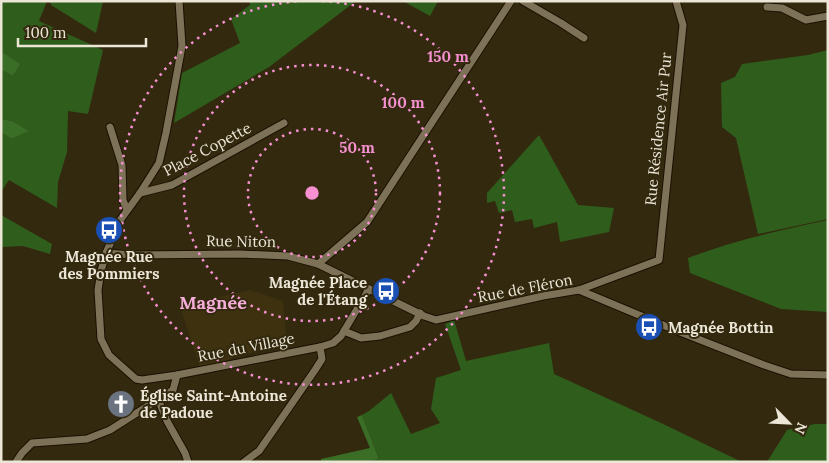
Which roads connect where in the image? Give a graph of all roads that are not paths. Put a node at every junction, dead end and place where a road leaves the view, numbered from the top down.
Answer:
1 (179, 1) edge
2 (511, 1) edge
3 (523, 1) edge
4 (676, 1) edge
5 (767, 7) dead end
6 (828, 16) edge
7 (584, 38) dead end
8 (284, 123) dead end
9 (110, 127) dead end
10 (140, 193) junction
11 (127, 210) junction
12 (106, 253) junction
13 (318, 264) junction
14 (370, 289) junction
15 (579, 290) junction
16 (420, 313) junction
17 (344, 331) junction
18 (320, 347) junction
19 (177, 375) junction
20 (828, 375) edge
21 (158, 399) junction
22 (16, 462) edge
23 (188, 462) edge
24 (244, 462) edge

1 - 10 street
2 - 13 street
3 - 7 street
4 - 15 street, Rue Résidence Air Pur
5 - 6 street
8 - 10 street, Place Copette
9 - 11 street
10 - 11 street
11 - 12 street
12 - 13 street, Rue Niton
12 - 19 street, Rue du Village
13 - 14 street, Rue Niton
14 - 16 street, Rue de Fléron
14 - 17 street
15 - 16 street, Rue de Fléron
15 - 20 street, Rue de Fléron
16 - 17 street
17 - 18 street, Rue du Village
18 - 19 street, Rue du Village
18 - 24 street
19 - 21 street
21 - 22 street
21 - 23 street

